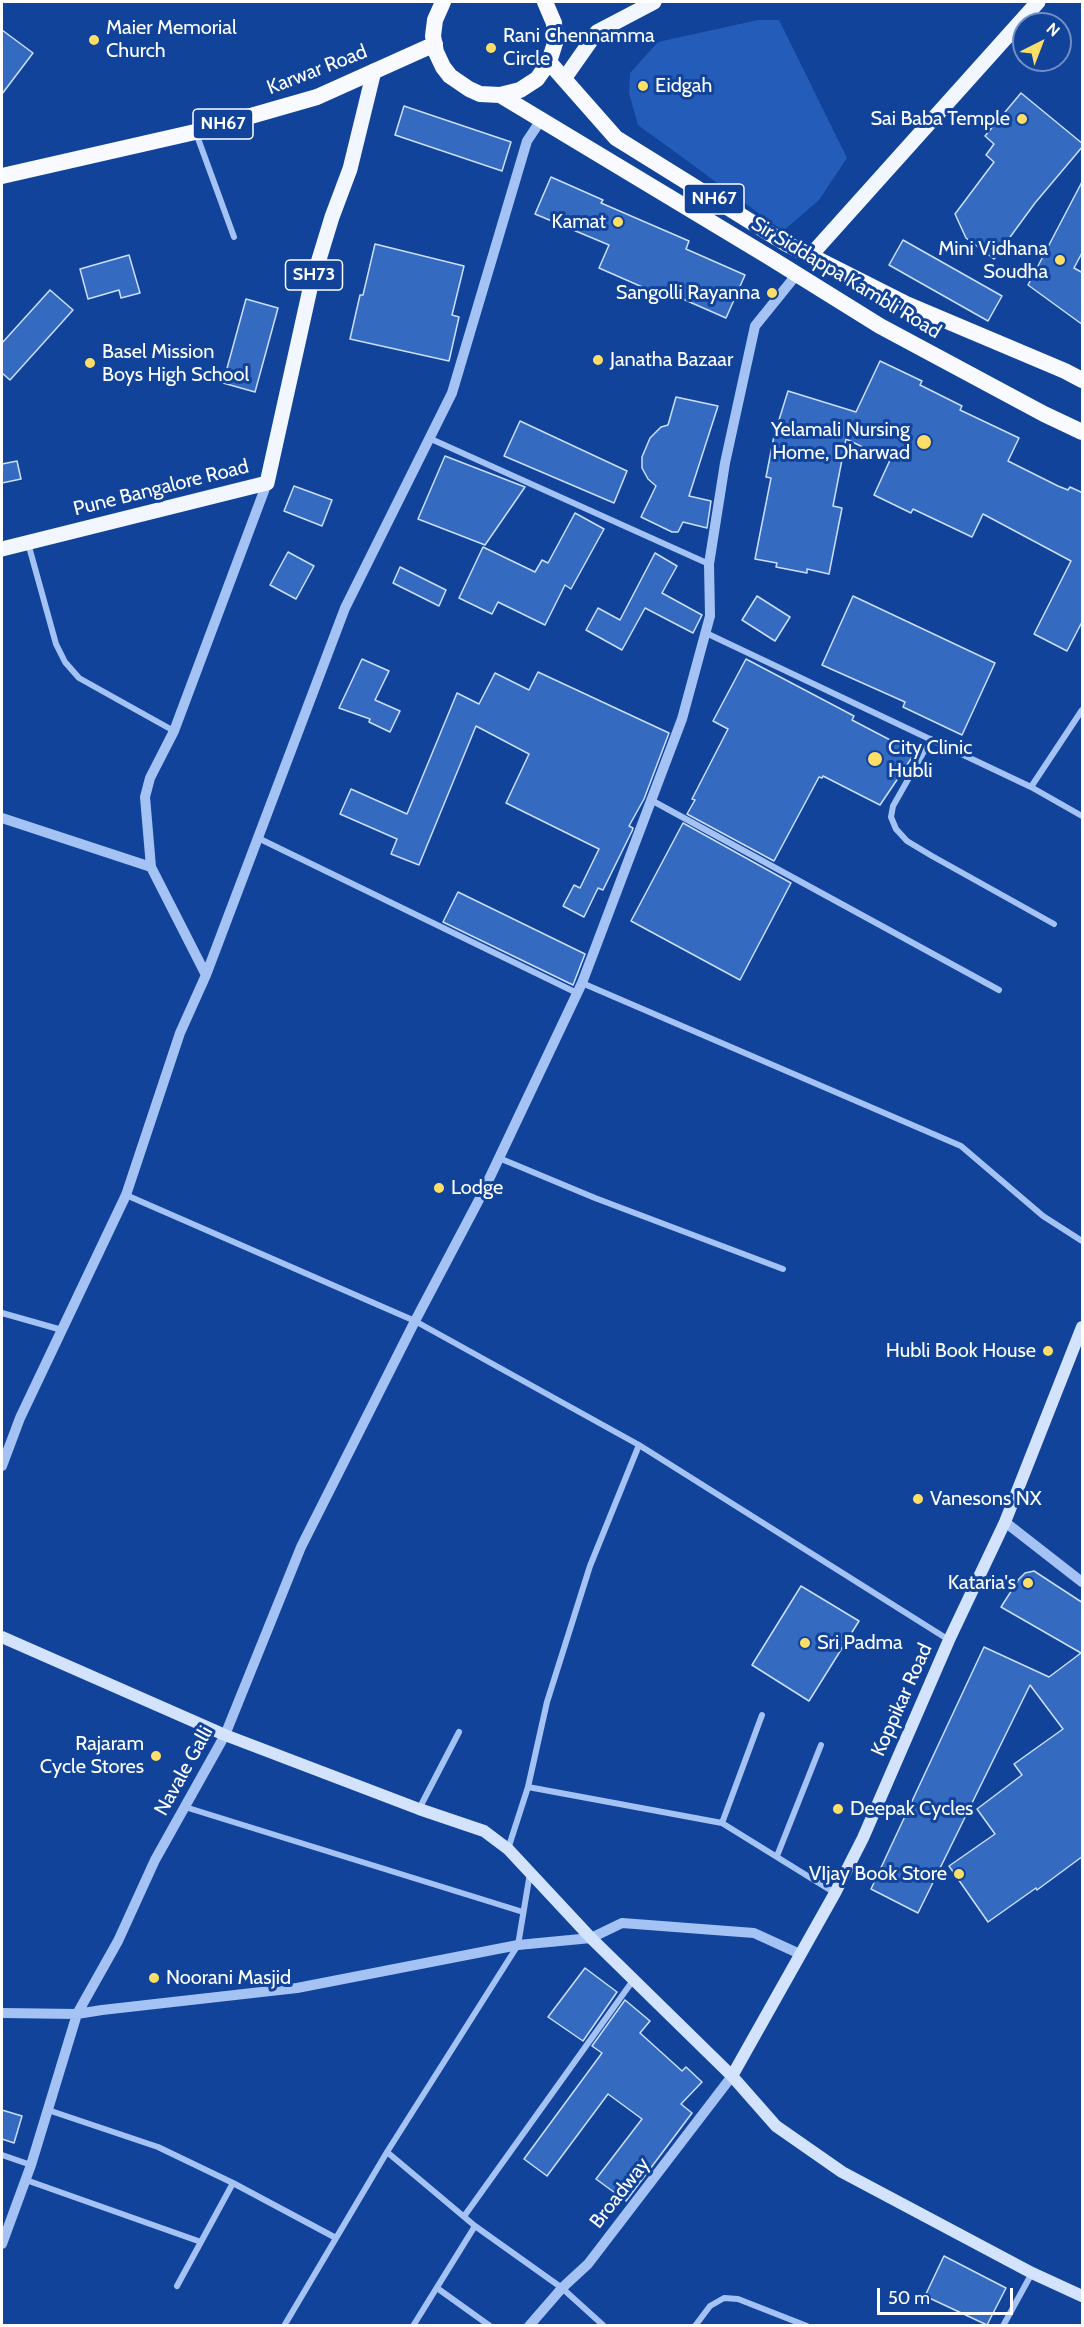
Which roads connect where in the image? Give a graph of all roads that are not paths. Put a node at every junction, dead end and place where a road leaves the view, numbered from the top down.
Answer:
1 (443, 2) edge
2 (547, 2) edge
3 (653, 2) edge
4 (1038, 2) edge
5 (435, 44) junction
6 (549, 63) junction
7 (374, 71) junction
8 (564, 79) junction
9 (500, 95) junction
10 (541, 120) junction
11 (195, 132) junction
12 (2, 176) edge
13 (234, 237) dead end
14 (810, 256) junction
15 (797, 274) junction
16 (1083, 380) edge
17 (1083, 432) edge
18 (431, 439) junction
19 (267, 483) junction
20 (28, 543) junction
21 (2, 549) edge
22 (709, 564) junction
23 (706, 633) junction
24 (1083, 710) edge
25 (174, 731) junction
26 (931, 740) junction
27 (1031, 787) junction
28 (651, 800) junction
29 (1083, 816) edge
30 (2, 818) edge
31 (258, 838) junction
32 (151, 867) junction
33 (1054, 924) dead end
34 (206, 975) junction
35 (579, 988) junction
36 (999, 990) dead end
37 (499, 1158) junction
38 (126, 1195) junction
39 (1083, 1241) edge
40 (783, 1269) dead end
41 (2, 1313) edge
42 (415, 1321) junction
43 (1083, 1327) edge
44 (62, 1330) junction
45 (639, 1445) junction
46 (2, 1466) edge
47 (1005, 1522) junction
48 (1083, 1582) edge
49 (2, 1637) edge
50 (949, 1640) junction
51 (762, 1715) dead end
52 (459, 1732) dead end
53 (225, 1735) junction
54 (821, 1745) dead end
55 (528, 1787) junction
56 (185, 1807) junction
57 (419, 1809) junction
58 (722, 1822) junction
59 (508, 1849) junction
60 (777, 1856) junction
61 (530, 1872) junction
62 (835, 1893) junction
63 (523, 1912) junction
64 (591, 1938) junction
65 (518, 1945) junction
66 (800, 1954) junction
67 (634, 1979) junction
68 (2, 2013) edge
69 (77, 2014) junction
70 (732, 2076) junction
71 (48, 2110) junction
72 (387, 2152) junction
73 (2, 2155) edge
74 (31, 2165) junction
75 (26, 2180) junction
76 (233, 2183) junction
77 (465, 2215) junction
78 (476, 2226) junction
79 (336, 2238) junction
80 (201, 2242) junction
81 (2, 2244) edge
82 (1032, 2273) junction
83 (177, 2286) dead end
84 (436, 2288) junction
85 (562, 2288) junction
86 (1083, 2296) edge
87 (284, 2325) edge
88 (413, 2325) edge
89 (490, 2325) edge
90 (529, 2325) edge
91 (604, 2325) edge
92 (695, 2325) edge
93 (807, 2325) edge
94 (1003, 2325) edge

1 - 5 highway, NH67
2 - 6 highway
3 - 8 main road
4 - 14 main road
5 - 7 highway, Karwar Road / NH67
5 - 9 highway, NH67
6 - 8 highway, NH67
6 - 9 highway
7 - 11 highway, Karwar Road / NH67
7 - 19 main road, Pune Bangalore Road / SH73
8 - 14 highway, NH67
9 - 10 highway, Sir Siddappa Kambli Road / NH67
10 - 15 highway, Sir Siddappa Kambli Road / NH67
10 - 18 street
11 - 12 highway, Karwar Road / NH67
11 - 13 street
14 - 16 highway, Sir Siddappa Kambli Road / NH67
15 - 17 highway, Sir Siddappa Kambli Road / NH67
15 - 22 street, Navale Galli
18 - 22 street
18 - 31 street
19 - 20 main road, Pune Bangalore Road
19 - 25 street
20 - 21 main road, Pune Bangalore Road
20 - 25 street
22 - 23 street, Navale Galli
23 - 26 street
23 - 28 street, Navale Galli
24 - 27 street
25 - 32 street
26 - 27 street
26 - 33 street
27 - 29 street
28 - 35 street, Navale Galli
28 - 36 street
30 - 32 street
31 - 34 street
31 - 35 street
32 - 34 street
34 - 38 street
35 - 37 street, Navale Galli
35 - 39 street
37 - 40 street
37 - 42 street, Navale Galli
38 - 42 street
38 - 44 street
41 - 44 street
42 - 45 street
42 - 53 street, Navale Galli
43 - 47 main road, Koppikar Road
44 - 46 street
45 - 50 street
45 - 55 street
47 - 48 street
47 - 50 main road, Koppikar Road
49 - 53 main road
50 - 62 main road, Koppikar Road
51 - 58 street
52 - 57 street
53 - 56 street, Navale Galli
53 - 57 main road
54 - 60 street
55 - 58 street
55 - 59 street
56 - 63 street
56 - 69 street, Navale Galli
57 - 59 main road
58 - 60 street
59 - 61 main road
60 - 62 street
61 - 63 street
61 - 64 main road
62 - 66 main road, Koppikar Road
63 - 65 street
64 - 65 street
64 - 66 street
64 - 67 main road
65 - 69 street
65 - 72 street
66 - 70 main road, Koppikar Road
67 - 70 main road
67 - 77 street
68 - 69 street
69 - 71 street, Navale Galli
70 - 82 main road
70 - 85 street, Broadway
71 - 74 street, Navale Galli
71 - 76 street
72 - 77 street
72 - 79 street
73 - 74 street
74 - 75 street, Navale Galli
75 - 80 street
75 - 81 street, Navale Galli
76 - 79 street
76 - 80 street
77 - 78 street
78 - 84 street
78 - 85 street
79 - 87 street
80 - 83 street
82 - 86 main road
82 - 94 street
84 - 88 street
84 - 89 street
85 - 90 street, Broadway
85 - 91 street
92 - 93 street

